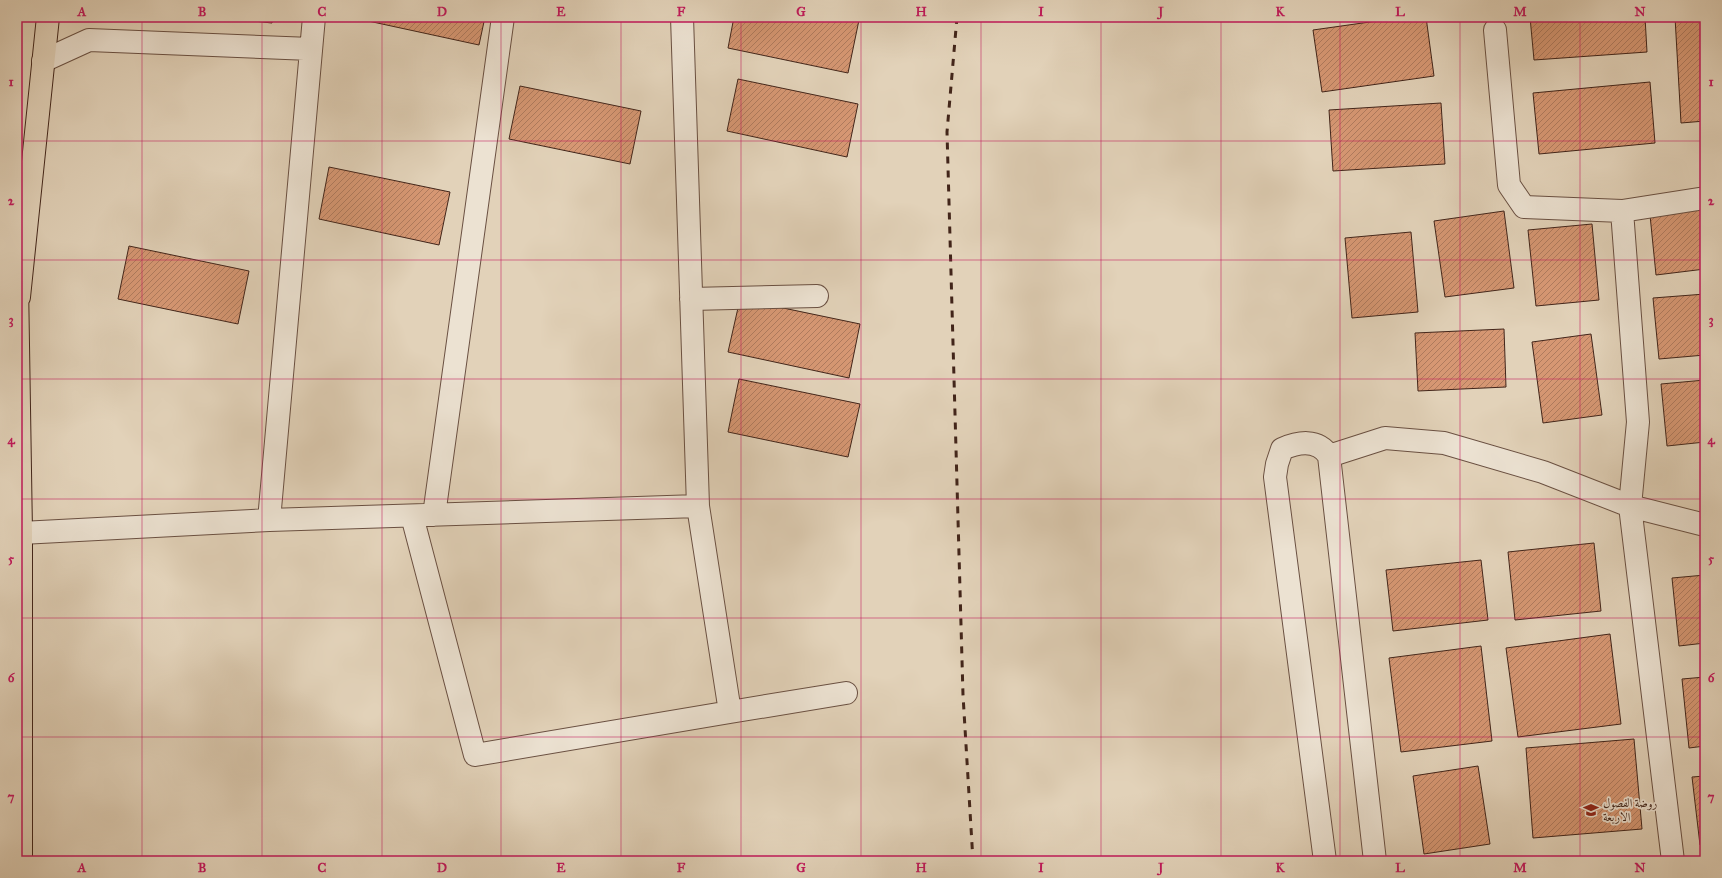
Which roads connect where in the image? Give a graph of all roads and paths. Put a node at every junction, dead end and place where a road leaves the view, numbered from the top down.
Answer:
1 (48, 17) edge
2 (314, 17) edge
3 (503, 17) edge
4 (682, 17) edge
5 (1496, 30) dead end
6 (311, 49) junction
7 (43, 61) junction
8 (1705, 198) edge
9 (1622, 211) junction
10 (17, 282) edge
11 (817, 296) dead end
12 (691, 299) junction
13 (18, 316) edge
14 (1329, 456) junction
15 (698, 506) junction
16 (1630, 506) junction
17 (434, 515) junction
18 (412, 516) junction
19 (269, 520) junction
20 (1705, 525) edge
21 (21, 532) junction
22 (846, 692) dead end
23 (730, 712) junction
24 (21, 861) edge
25 (1325, 861) edge
26 (1374, 861) edge
27 (1673, 861) edge

1 - 7 main road
2 - 6 street
3 - 17 street
4 - 12 street
5 - 9 street
6 - 7 street
6 - 19 street
7 - 13 main road
8 - 9 street
9 - 16 street
10 - 13 main road
11 - 12 street
12 - 15 street
13 - 21 main road
14 - 16 street
14 - 25 street
14 - 26 street
15 - 17 street
15 - 23 street
16 - 20 street
16 - 27 street
17 - 18 street
18 - 19 street
18 - 23 street
19 - 21 street
21 - 24 main road
22 - 23 street

